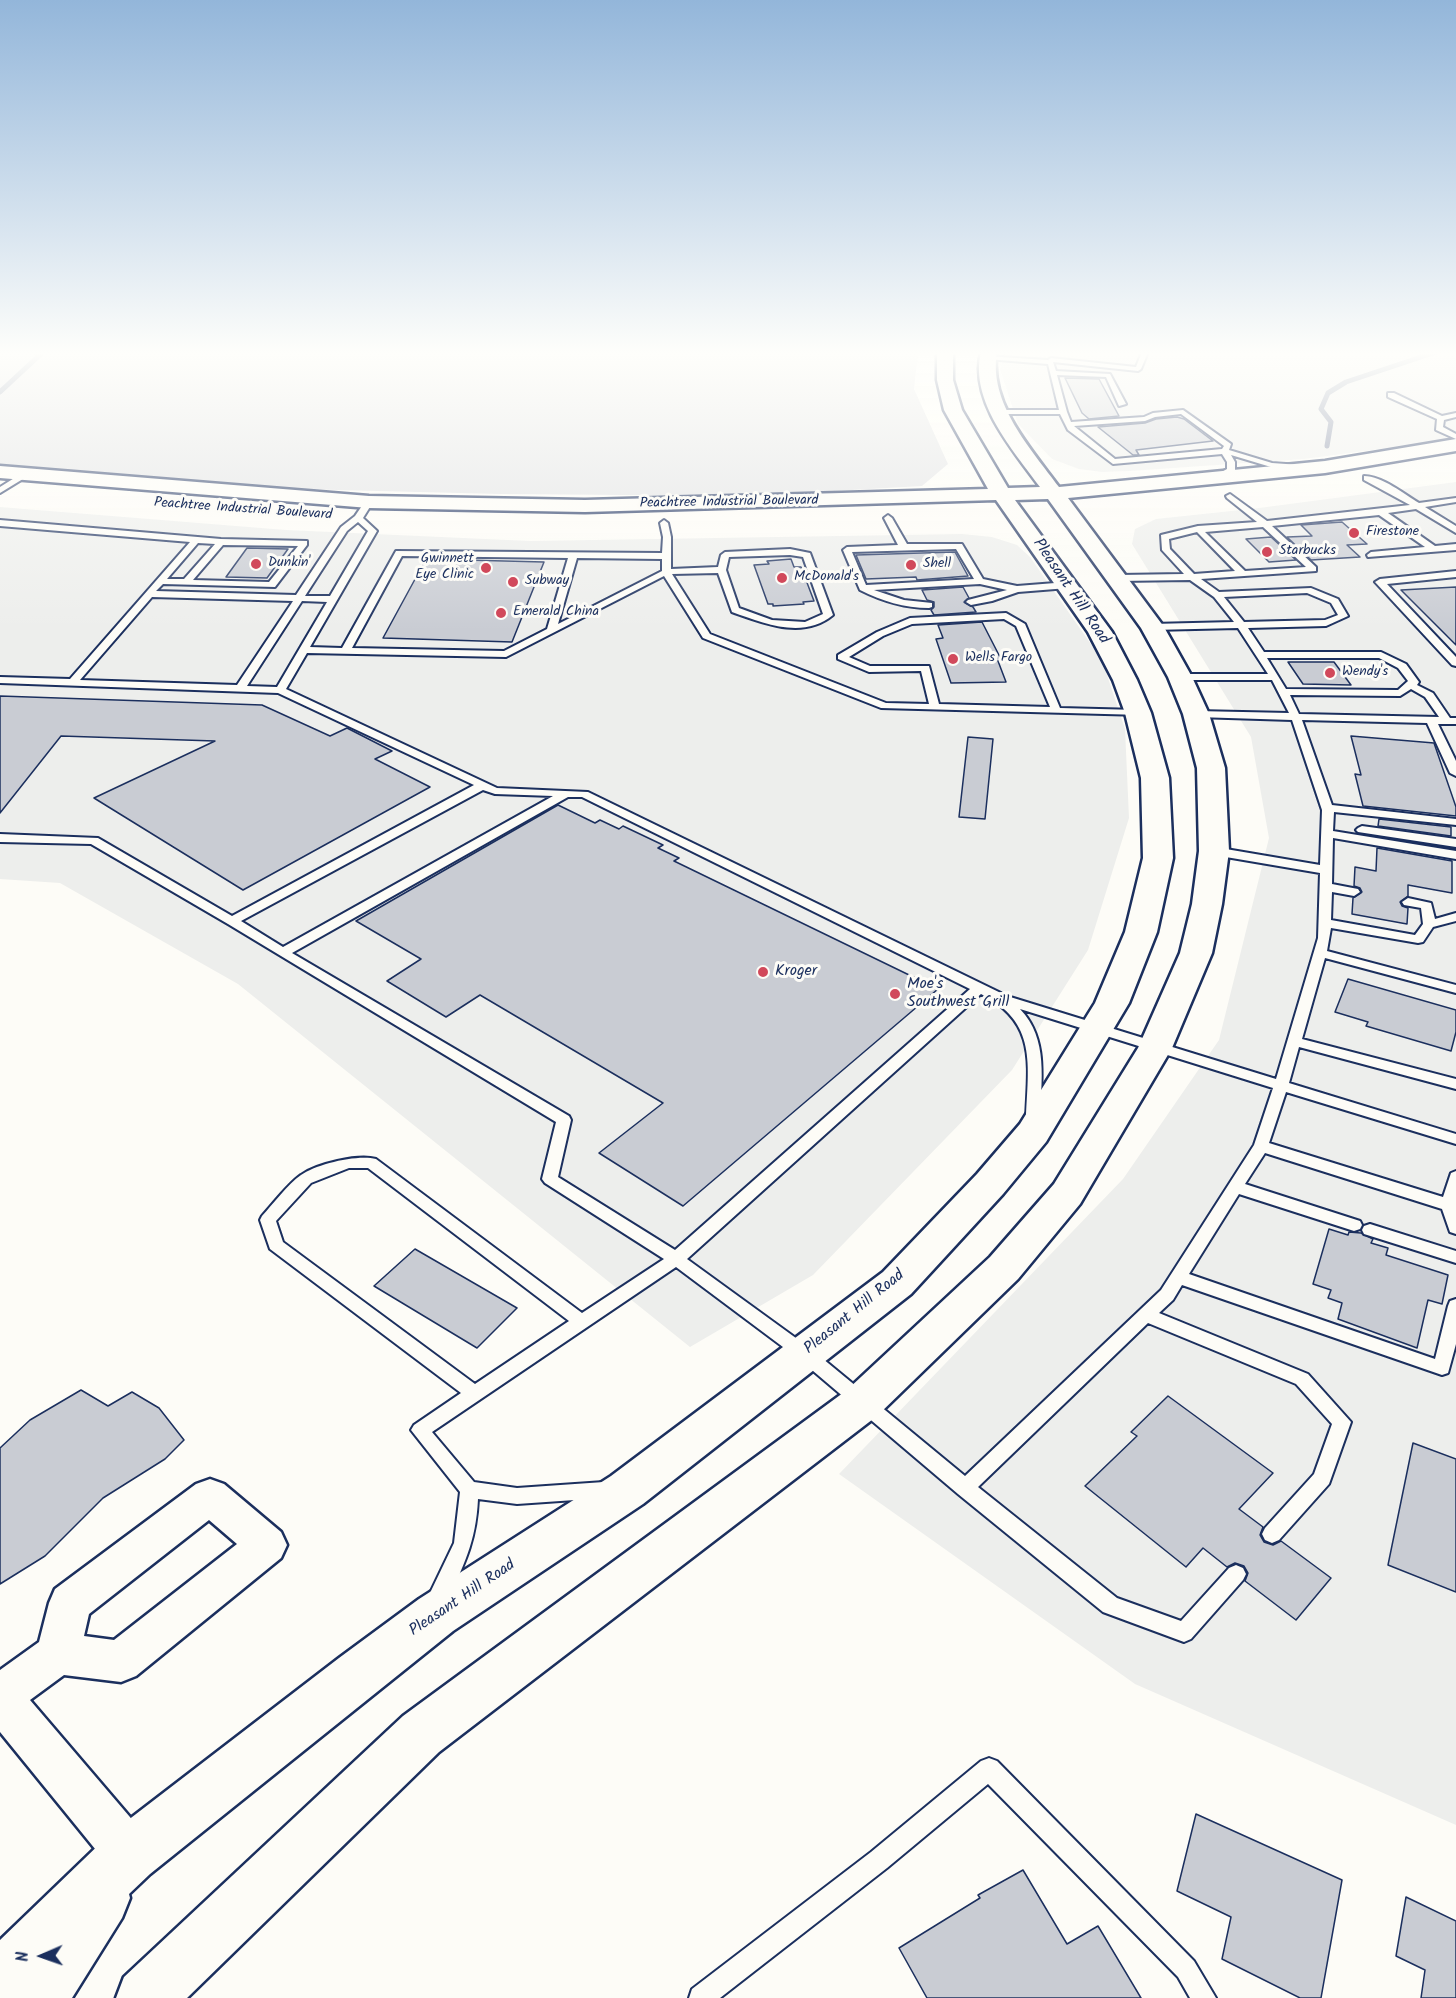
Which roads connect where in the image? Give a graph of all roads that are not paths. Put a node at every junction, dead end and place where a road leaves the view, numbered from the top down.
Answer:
1 (972, 445) edge
2 (1019, 445) edge
3 (1094, 445) edge
4 (1227, 445) edge
5 (1455, 445) edge
6 (1224, 451) junction
7 (1446, 466) dead end
8 (1308, 469) junction
9 (1367, 478) junction
10 (0, 486) edge
11 (1210, 489) junction
12 (1054, 493) junction
13 (1000, 494) junction
14 (1230, 496) junction
15 (1454, 502) edge
16 (1130, 506) dead end
17 (1419, 507) junction
18 (363, 510) junction
19 (1068, 511) junction
20 (1381, 512) junction
21 (1013, 513) junction
22 (937, 516) dead end
23 (898, 518) joint
24 (865, 519) dead end
25 (664, 522) junction
26 (711, 522) dead end
27 (0, 523) edge
28 (1265, 524) junction
29 (1198, 529) junction
30 (1456, 530) edge
31 (196, 540) junction
32 (221, 542) junction
33 (904, 546) junction
34 (1456, 547) edge
35 (1433, 549) junction
36 (573, 555) junction
37 (1371, 555) dead end
38 (667, 556) junction
39 (722, 570) junction
40 (666, 572) junction
41 (1243, 574) junction
42 (1456, 574) edge
43 (1192, 577) junction
44 (1118, 578) junction
45 (159, 581) junction
46 (980, 581) junction
47 (186, 582) junction
48 (1068, 585) junction
49 (863, 588) junction
50 (1017, 589) junction
51 (148, 594) junction
52 (1217, 595) junction
53 (298, 599) junction
54 (331, 599) junction
55 (971, 602) dead end
56 (929, 605) dead end
57 (1241, 625) junction
58 (1152, 627) junction
59 (551, 631) junction
60 (302, 650) junction
61 (345, 651) junction
62 (1261, 655) junction
63 (1456, 663) edge
64 (1180, 677) junction
65 (1275, 677) junction
66 (0, 680) edge
67 (72, 683) junction
68 (1410, 684) junction
69 (240, 689) junction
70 (280, 690) junction
71 (1283, 692) junction
72 (935, 708) junction
73 (1056, 711) junction
74 (1138, 713) junction
75 (1196, 714) junction
76 (1296, 717) junction
77 (1431, 720) junction
78 (1451, 721) edge
79 (1456, 773) edge
80 (483, 785) junction
81 (566, 793) junction
82 (1327, 808) junction
83 (1456, 822) edge
84 (1327, 829) junction
85 (0, 838) edge
86 (1456, 843) edge
87 (1214, 851) junction
88 (1456, 855) edge
89 (1326, 870) junction
90 (1326, 887) junction
91 (1354, 892) dead end
92 (1408, 902) dead end
93 (1456, 917) edge
94 (232, 921) junction
95 (1324, 923) junction
96 (1429, 924) junction
97 (283, 953) junction
98 (1320, 953) junction
99 (979, 988) junction
100 (1456, 989) edge
101 (1002, 999) junction
102 (1097, 1030) junction
103 (1294, 1041) junction
104 (1155, 1048) junction
105 (1456, 1084) edge
106 (1281, 1086) junction
107 (1033, 1133) junction
108 (1456, 1139) edge
109 (1261, 1146) junction
110 (1456, 1177) edge
111 (1235, 1187) junction
112 (1449, 1205) junction
113 (1354, 1225) dead end
114 (1456, 1228) edge
115 (1370, 1230) dead end
116 (1456, 1257) edge
117 (676, 1259) junction
118 (1178, 1276) junction
119 (1456, 1306) edge
120 (1145, 1315) junction
121 (581, 1321) junction
122 (805, 1354) junction
123 (474, 1393) junction
124 (862, 1403) junction
125 (965, 1488) junction
126 (469, 1490) junction
127 (627, 1490) junction
128 (1272, 1534) dead end
129 (1236, 1574) dead end
130 (436, 1615) junction
131 (58, 1654) junction
132 (0, 1697) edge
133 (130, 1854) junction
134 (0, 1980) edge
135 (38, 1998) edge
136 (145, 1998) edge
137 (701, 1998) edge
138 (1204, 1998) edge

1 - 13 highway, Pleasant Hill Road
2 - 12 highway
3 - 6 lane
4 - 6 lane
5 - 8 highway, Peachtree Industrial Boulevard
6 - 8 lane
6 - 11 lane
7 - 9 highway, Peachtree Industrial Boulevard
8 - 11 highway, Peachtree Industrial Boulevard
9 - 14 highway, Peachtree Industrial Boulevard
9 - 17 lane
10 - 18 highway, Peachtree Industrial Boulevard
10 - 18 highway, Peachtree Industrial Boulevard
11 - 12 highway, Peachtree Industrial Boulevard
11 - 14 highway, Peachtree Industrial Boulevard
12 - 13 highway, Peachtree Industrial Boulevard
12 - 19 highway
13 - 18 highway, Peachtree Industrial Boulevard
13 - 21 highway, Pleasant Hill Road
14 - 28 lane
15 - 17 lane
16 - 19 highway
17 - 20 lane
17 - 30 lane
18 - 25 highway, Peachtree Industrial Boulevard
18 - 53 lane
18 - 54 lane
19 - 21 highway
19 - 44 highway
20 - 28 lane
20 - 35 lane
21 - 22 highway
21 - 48 highway, Pleasant Hill Road
23 - 24 highway
23 - 33 lane
25 - 26 highway, Peachtree Industrial Boulevard
25 - 38 lane
27 - 31 lane
28 - 29 lane
28 - 41 lane
29 - 41 lane
29 - 43 lane
31 - 32 lane
31 - 45 lane
32 - 47 lane
32 - 47 lane
33 - 46 lane
33 - 49 lane
34 - 35 lane
35 - 37 lane
36 - 38 lane
36 - 59 lane
36 - 61 lane
38 - 40 lane
39 - 39 lane
39 - 40 lane
40 - 59 lane
40 - 72 lane
41 - 43 lane
42 - 63 lane
43 - 44 lane
43 - 52 lane
44 - 58 highway
45 - 47 lane
45 - 51 lane
46 - 49 lane
46 - 50 lane
48 - 50 lane
48 - 74 highway, Pleasant Hill Road
49 - 56 lane
50 - 55 lane
51 - 53 lane
51 - 67 lane
52 - 57 lane
52 - 57 lane
53 - 54 lane
53 - 69 lane
54 - 60 lane
57 - 58 lane
57 - 62 lane
58 - 64 highway
59 - 61 lane
60 - 61 lane
60 - 70 lane
62 - 65 lane
62 - 68 lane
64 - 65 lane
64 - 75 highway
65 - 71 lane
66 - 67 lane
67 - 69 lane
68 - 71 lane
68 - 78 lane
69 - 70 lane
70 - 80 lane
71 - 76 lane
72 - 73 lane
72 - 73 lane
73 - 74 lane
74 - 102 highway, Pleasant Hill Road
75 - 76 lane
75 - 87 highway
76 - 77 lane
76 - 82 lane
77 - 78 lane
77 - 79 lane
80 - 81 lane
80 - 94 lane
81 - 97 lane
81 - 99 lane
82 - 83 lane
82 - 84 lane
84 - 86 lane
84 - 88 lane
84 - 89 lane
85 - 94 lane
87 - 89 lane
87 - 104 highway
89 - 90 lane
90 - 91 lane
90 - 95 lane
92 - 96 lane
93 - 96 lane
94 - 97 lane
95 - 96 lane
95 - 98 lane
97 - 117 lane
98 - 100 lane
98 - 103 lane
99 - 101 lane
99 - 117 lane
101 - 102 lane
101 - 107 lane
102 - 104 lane
102 - 107 highway, Pleasant Hill Road
103 - 105 lane
103 - 106 lane
104 - 106 lane
104 - 124 highway
106 - 108 lane
106 - 109 lane
107 - 122 highway, Pleasant Hill Road
109 - 111 lane
109 - 112 lane
110 - 112 lane
111 - 113 lane
111 - 118 lane
112 - 114 lane
115 - 116 lane
117 - 121 lane
117 - 122 lane
118 - 119 lane
118 - 120 lane
120 - 125 lane
120 - 128 lane
121 - 123 lane
121 - 123 lane
122 - 124 lane
122 - 127 highway, Pleasant Hill Road
123 - 126 lane
124 - 125 lane
124 - 136 highway
125 - 129 lane
126 - 127 lane
126 - 130 lane
127 - 130 highway, Pleasant Hill Road
130 - 133 highway, Pleasant Hill Road
131 - 131 street
131 - 132 street
132 - 133 street
133 - 134 highway, Pleasant Hill Road
133 - 135 highway
137 - 138 lane

